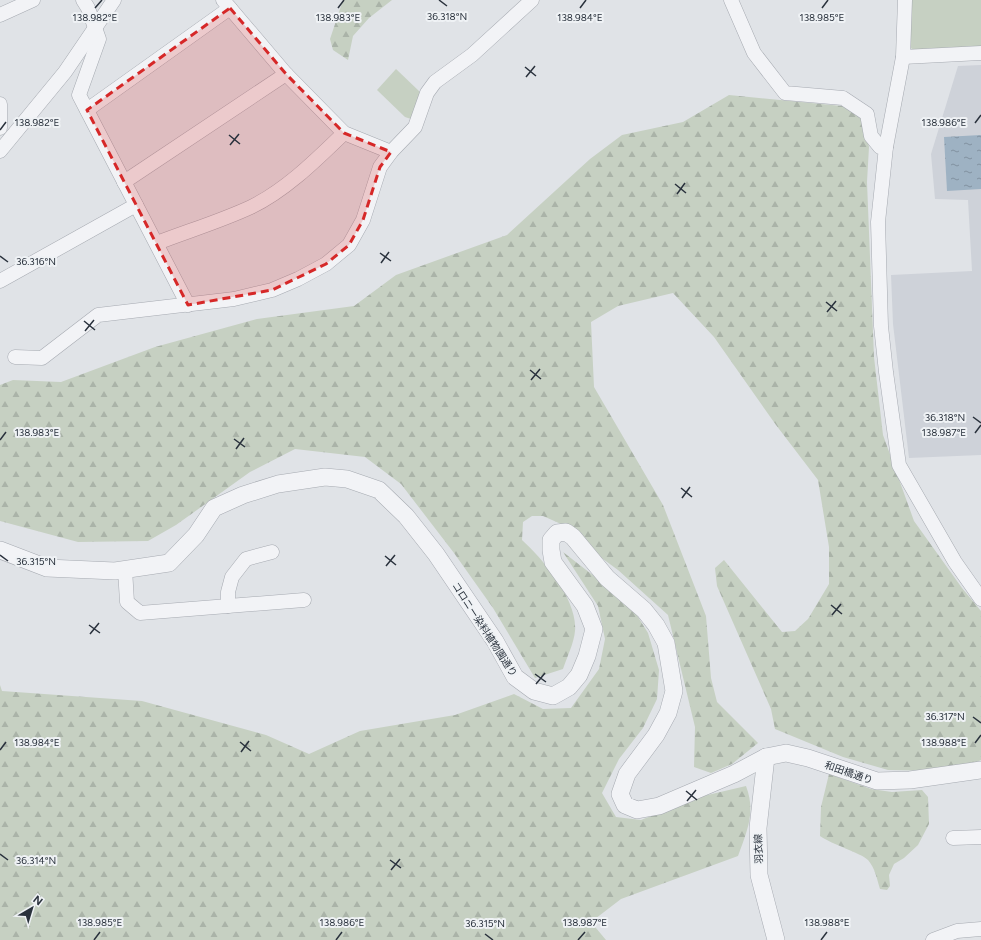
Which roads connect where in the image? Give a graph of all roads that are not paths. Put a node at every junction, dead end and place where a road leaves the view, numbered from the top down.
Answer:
1 (33, 0) edge
2 (83, 0) edge
3 (114, 0) edge
4 (532, 0) edge
5 (731, 0) edge
6 (905, 0) edge
7 (227, 4) edge
8 (0, 15) edge
9 (95, 26) junction
10 (981, 53) edge
11 (903, 57) junction
12 (286, 74) junction
13 (0, 104) edge
14 (87, 110) junction
15 (0, 128) edge
16 (344, 133) junction
17 (886, 147) junction
18 (0, 151) edge
19 (391, 152) junction
20 (124, 182) junction
21 (136, 206) junction
22 (157, 243) junction
23 (0, 281) edge
24 (188, 305) junction
25 (15, 357) dead end
26 (0, 550) edge
27 (272, 552) dead end
28 (125, 569) junction
29 (981, 599) edge
30 (304, 600) dead end
31 (228, 606) junction
32 (766, 757) junction
33 (981, 770) edge
34 (981, 836) edge
35 (953, 838) dead end
36 (981, 928) edge
37 (776, 940) edge
38 (933, 940) edge

1 - 8 street
2 - 9 street
3 - 9 street
4 - 19 street
5 - 17 street
6 - 11 street
7 - 12 street
7 - 14 street
9 - 14 street
9 - 18 street
10 - 11 street
11 - 17 street
12 - 16 street
12 - 20 street
13 - 15 street
14 - 20 street
16 - 19 street
16 - 22 street
17 - 29 street
19 - 24 street
20 - 21 street
21 - 22 street
21 - 23 street
22 - 24 street
24 - 25 street
26 - 28 street, コロニー染料植物園通り
27 - 31 street
28 - 31 street
28 - 32 street, コロニー染料植物園通り
30 - 31 street
32 - 33 street, 和田橋通り
32 - 37 street, 羽衣線
34 - 35 street
36 - 38 street

